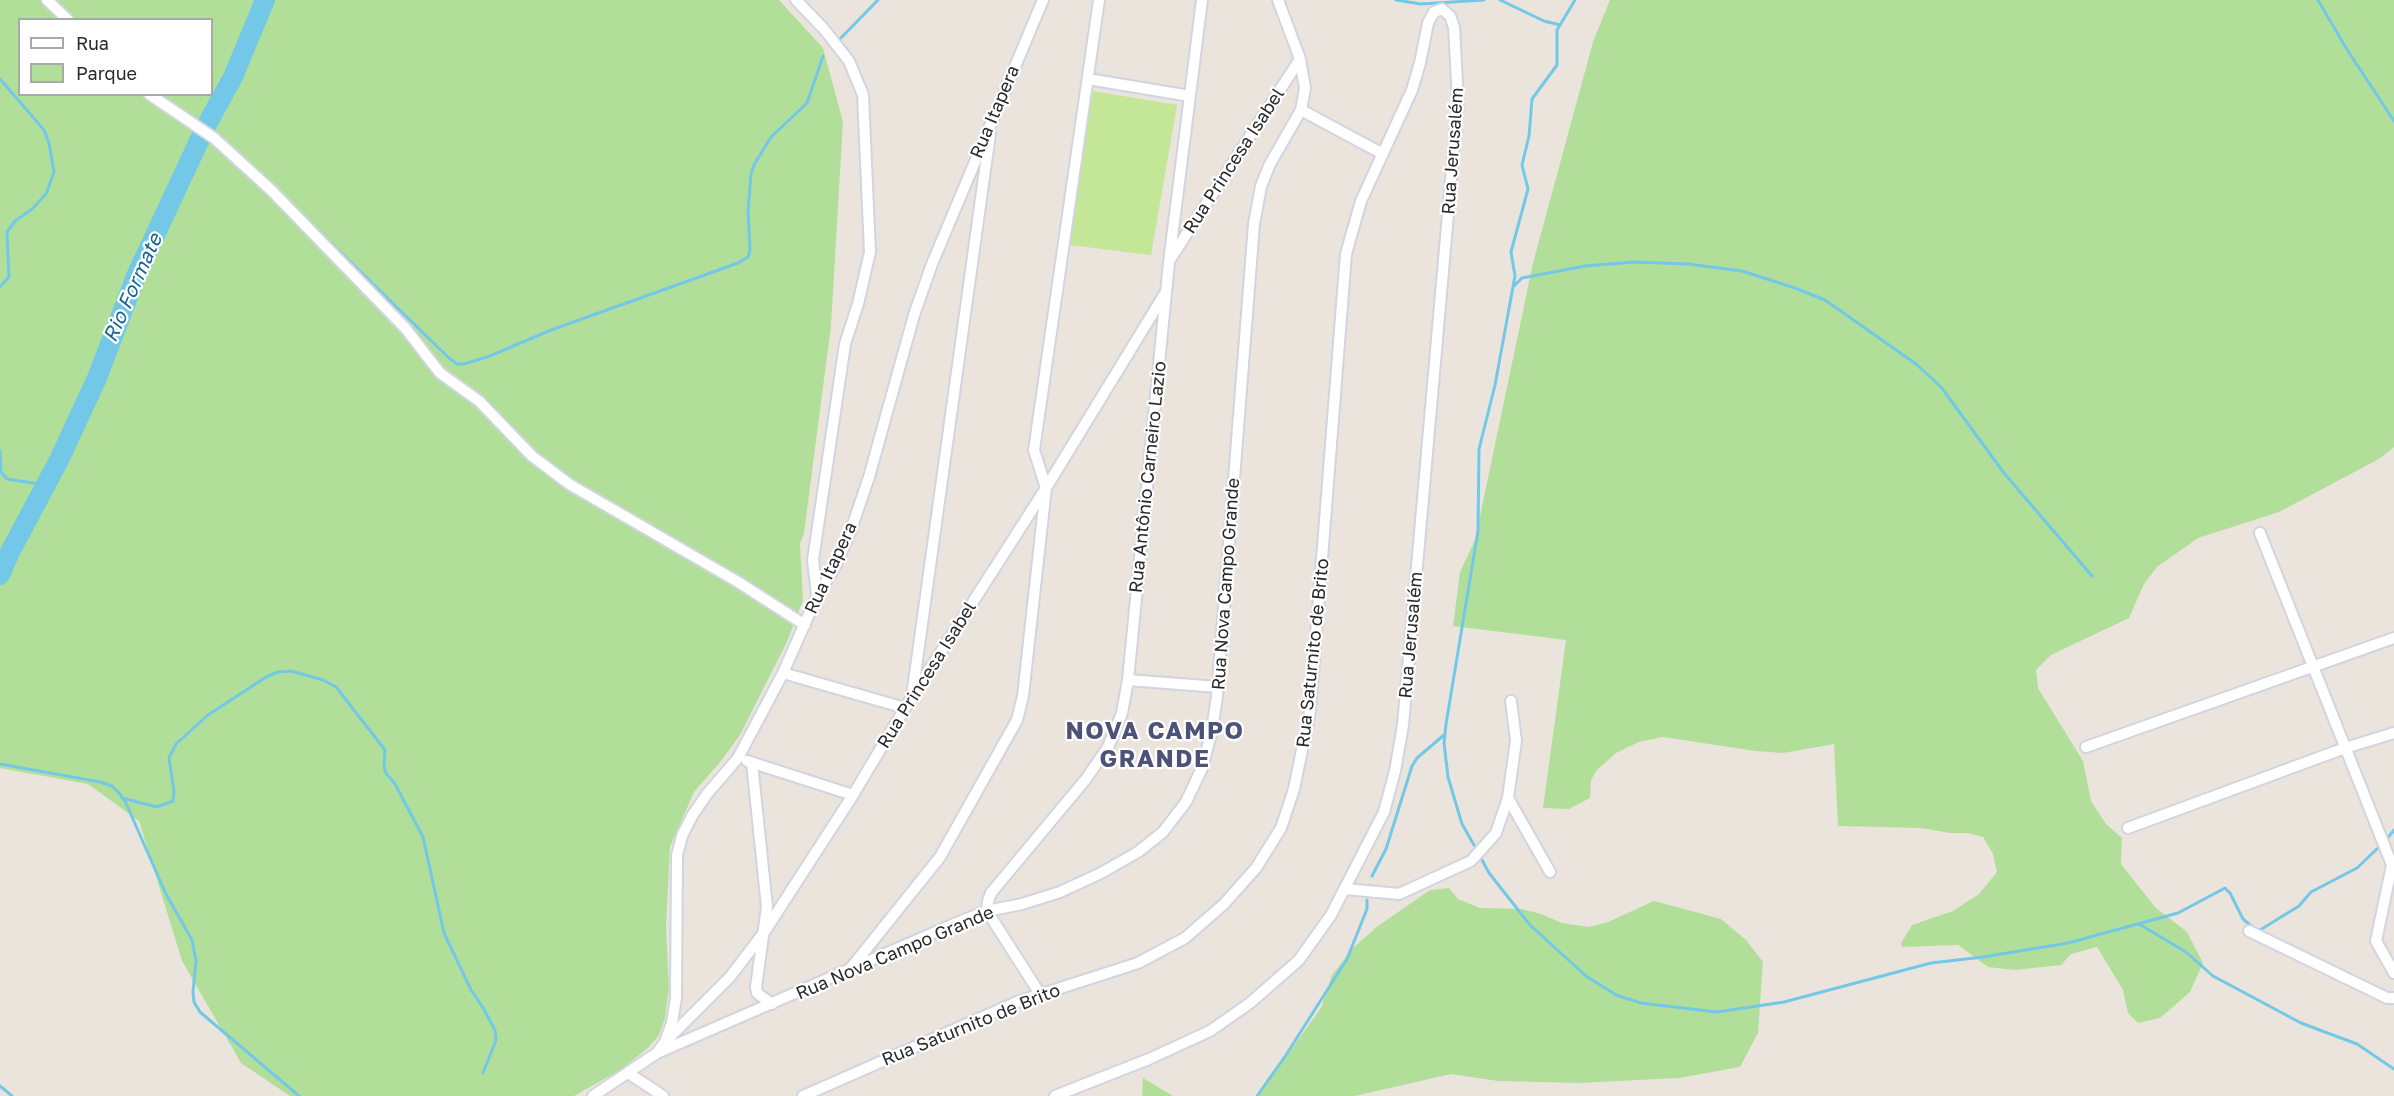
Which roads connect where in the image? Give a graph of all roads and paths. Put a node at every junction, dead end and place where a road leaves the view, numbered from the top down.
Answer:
1 (47, 0) edge
2 (796, 0) edge
3 (1043, 0) edge
4 (1099, 0) edge
5 (1202, 0) edge
6 (1278, 0) edge
7 (1442, 9) joint
8 (66, 18) edge
9 (1300, 60) junction
10 (1088, 79) junction
11 (152, 96) edge
12 (1190, 96) junction
13 (1301, 110) junction
14 (992, 119) junction
15 (1383, 154) junction
16 (1169, 262) junction
17 (1166, 292) junction
18 (1046, 488) junction
19 (2260, 533) dead end
20 (817, 596) junction
21 (804, 625) junction
22 (2394, 638) edge
23 (2313, 666) junction
24 (783, 673) junction
25 (1128, 680) junction
26 (1218, 687) junction
27 (1511, 701) dead end
28 (908, 703) junction
29 (2394, 733) edge
30 (2086, 747) dead end
31 (2345, 748) junction
32 (738, 758) junction
33 (752, 763) junction
34 (853, 795) junction
35 (1508, 798) junction
36 (2128, 828) dead end
37 (2393, 864) edge
38 (1550, 872) dead end
39 (1345, 890) junction
40 (987, 911) junction
41 (2249, 931) dead end
42 (765, 932) junction
43 (849, 970) junction
44 (2394, 972) edge
45 (1040, 994) junction
46 (2394, 998) edge
47 (772, 1004) junction
48 (665, 1042) junction
49 (657, 1053) junction
50 (628, 1073) junction
51 (593, 1096) edge
52 (663, 1096) edge
53 (803, 1096) edge
54 (1055, 1096) edge

1 - 8 street
2 - 20 street
3 - 14 street, Rua Itapera
4 - 10 street
5 - 12 street, Rua Antônio Carneiro Lazio
6 - 9 street, Rua Nova Campo Grande
7 - 15 street, Rua Saturnito de Brito
7 - 39 street, Rua Jerusalém
9 - 13 street, Rua Nova Campo Grande
9 - 16 street, Rua Princesa Isabel
10 - 12 street
10 - 18 street
11 - 21 street
12 - 16 street, Rua Antônio Carneiro Lazio
13 - 15 street
13 - 26 street, Rua Nova Campo Grande
14 - 20 street, Rua Itapera
14 - 28 street
15 - 45 street, Rua Saturnito de Brito
16 - 17 street, Rua Antônio Carneiro Lazio
17 - 18 street, Rua Princesa Isabel
17 - 25 street, Rua Antônio Carneiro Lazio
18 - 28 street, Rua Princesa Isabel
18 - 43 street
19 - 23 street
20 - 21 street, Rua Itapera
21 - 24 street, Rua Itapera
22 - 23 street
23 - 30 street
23 - 31 street
24 - 28 street
24 - 32 street, Rua Itapera
25 - 26 street
25 - 40 street, Rua Antônio Carneiro Lazio
26 - 40 street, Rua Nova Campo Grande
27 - 35 street
28 - 34 street, Rua Princesa Isabel
29 - 31 street
31 - 36 street
31 - 37 street
32 - 33 street
32 - 48 street, Rua Itapera
33 - 34 street
33 - 42 street
34 - 42 street, Rua Princesa Isabel
35 - 38 street
35 - 39 street
37 - 44 street
39 - 54 street, Rua Jerusalém
40 - 43 street, Rua Nova Campo Grande
40 - 45 street
41 - 46 street
42 - 47 street
42 - 48 street, Rua Princesa Isabel
43 - 47 street, Rua Nova Campo Grande
45 - 53 street, Rua Saturnito de Brito
47 - 49 street, Rua Nova Campo Grande
48 - 49 street, Rua Itapera
49 - 50 street, Rua Itapera
50 - 51 street, Rua Itapera
50 - 52 street

